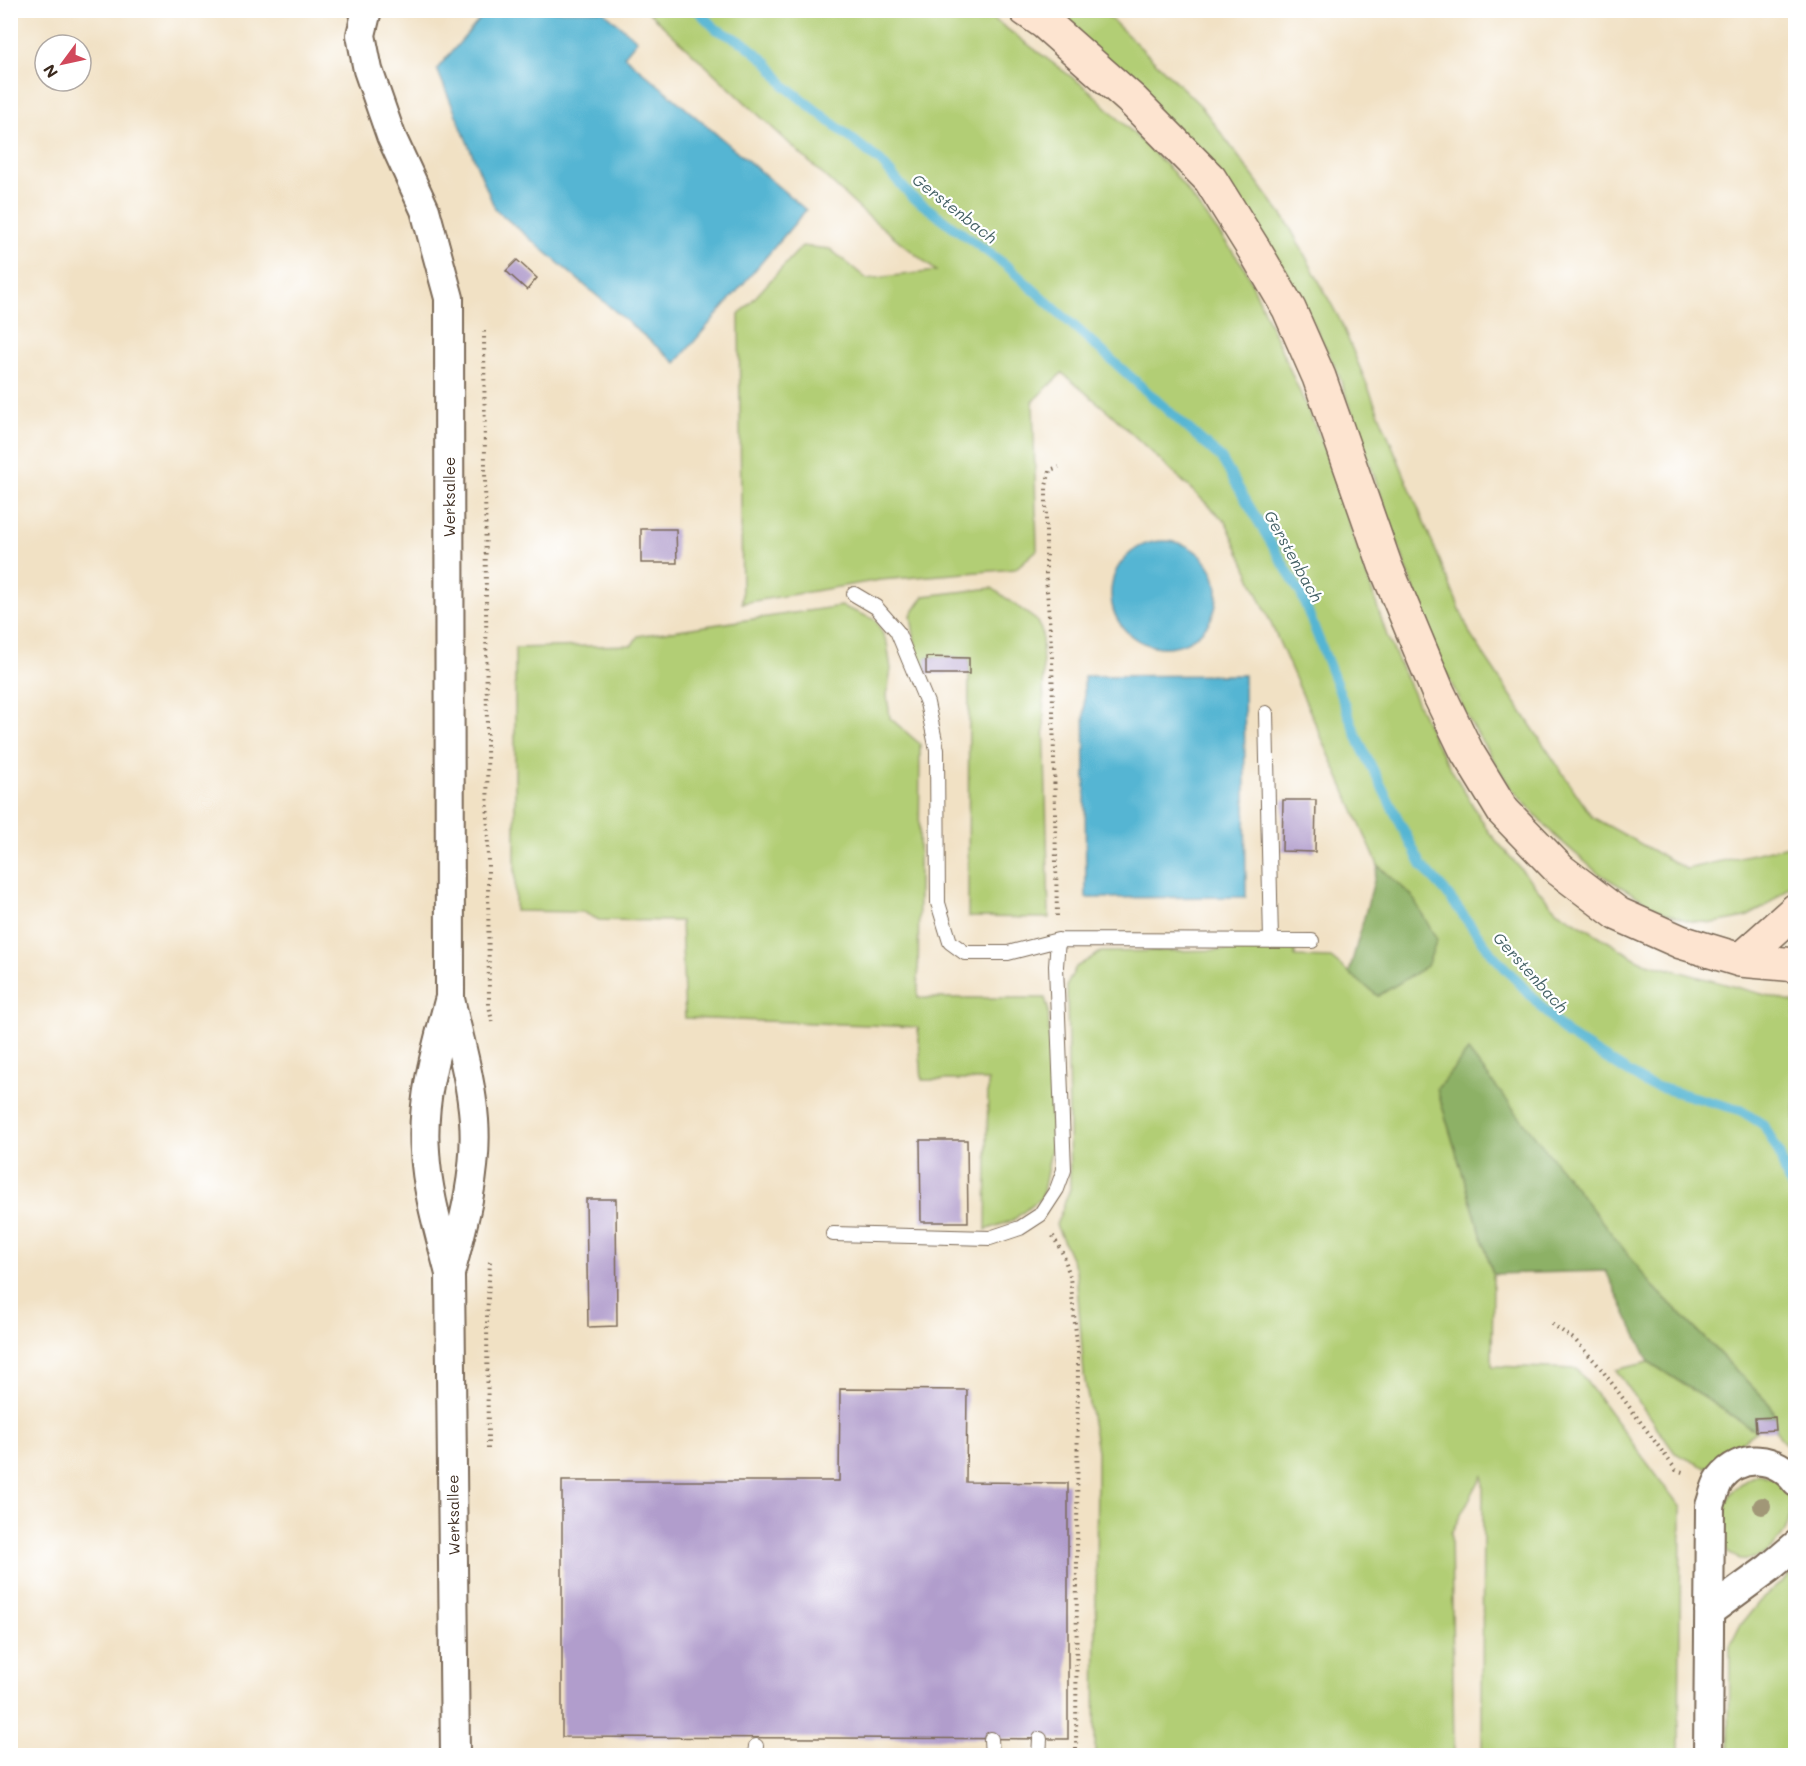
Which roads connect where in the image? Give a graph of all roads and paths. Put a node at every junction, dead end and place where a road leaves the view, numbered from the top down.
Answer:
1 (367, 10) edge
2 (1026, 10) edge
3 (1059, 467) dead end
4 (854, 594) dead end
5 (1266, 713) dead end
6 (1796, 910) edge
7 (1058, 940) junction
8 (1271, 941) junction
9 (1312, 941) dead end
10 (1740, 960) junction
11 (1796, 965) edge
12 (450, 999) junction
13 (1040, 1215) junction
14 (833, 1234) dead end
15 (450, 1274) junction
16 (1552, 1324) dead end
17 (1719, 1480) junction
18 (1796, 1482) edge
19 (1796, 1545) edge
20 (1709, 1612) junction
21 (991, 1739) dead end
22 (1040, 1739) dead end
23 (455, 1755) edge
24 (992, 1755) edge
25 (1039, 1755) edge
26 (1076, 1755) edge
27 (1708, 1755) edge

1 - 12 street, Werksallee
2 - 10 street
3 - 7 path
4 - 7 lane
5 - 8 lane
6 - 10 street
7 - 8 lane
7 - 13 lane
8 - 9 lane
10 - 11 street
12 - 15 street, Werksallee
12 - 15 street, Werksallee
13 - 14 lane
13 - 26 path
15 - 23 street, Werksallee
16 - 17 path
17 - 18 street
17 - 20 street
19 - 20 street
20 - 27 street
21 - 24 lane
22 - 25 lane

